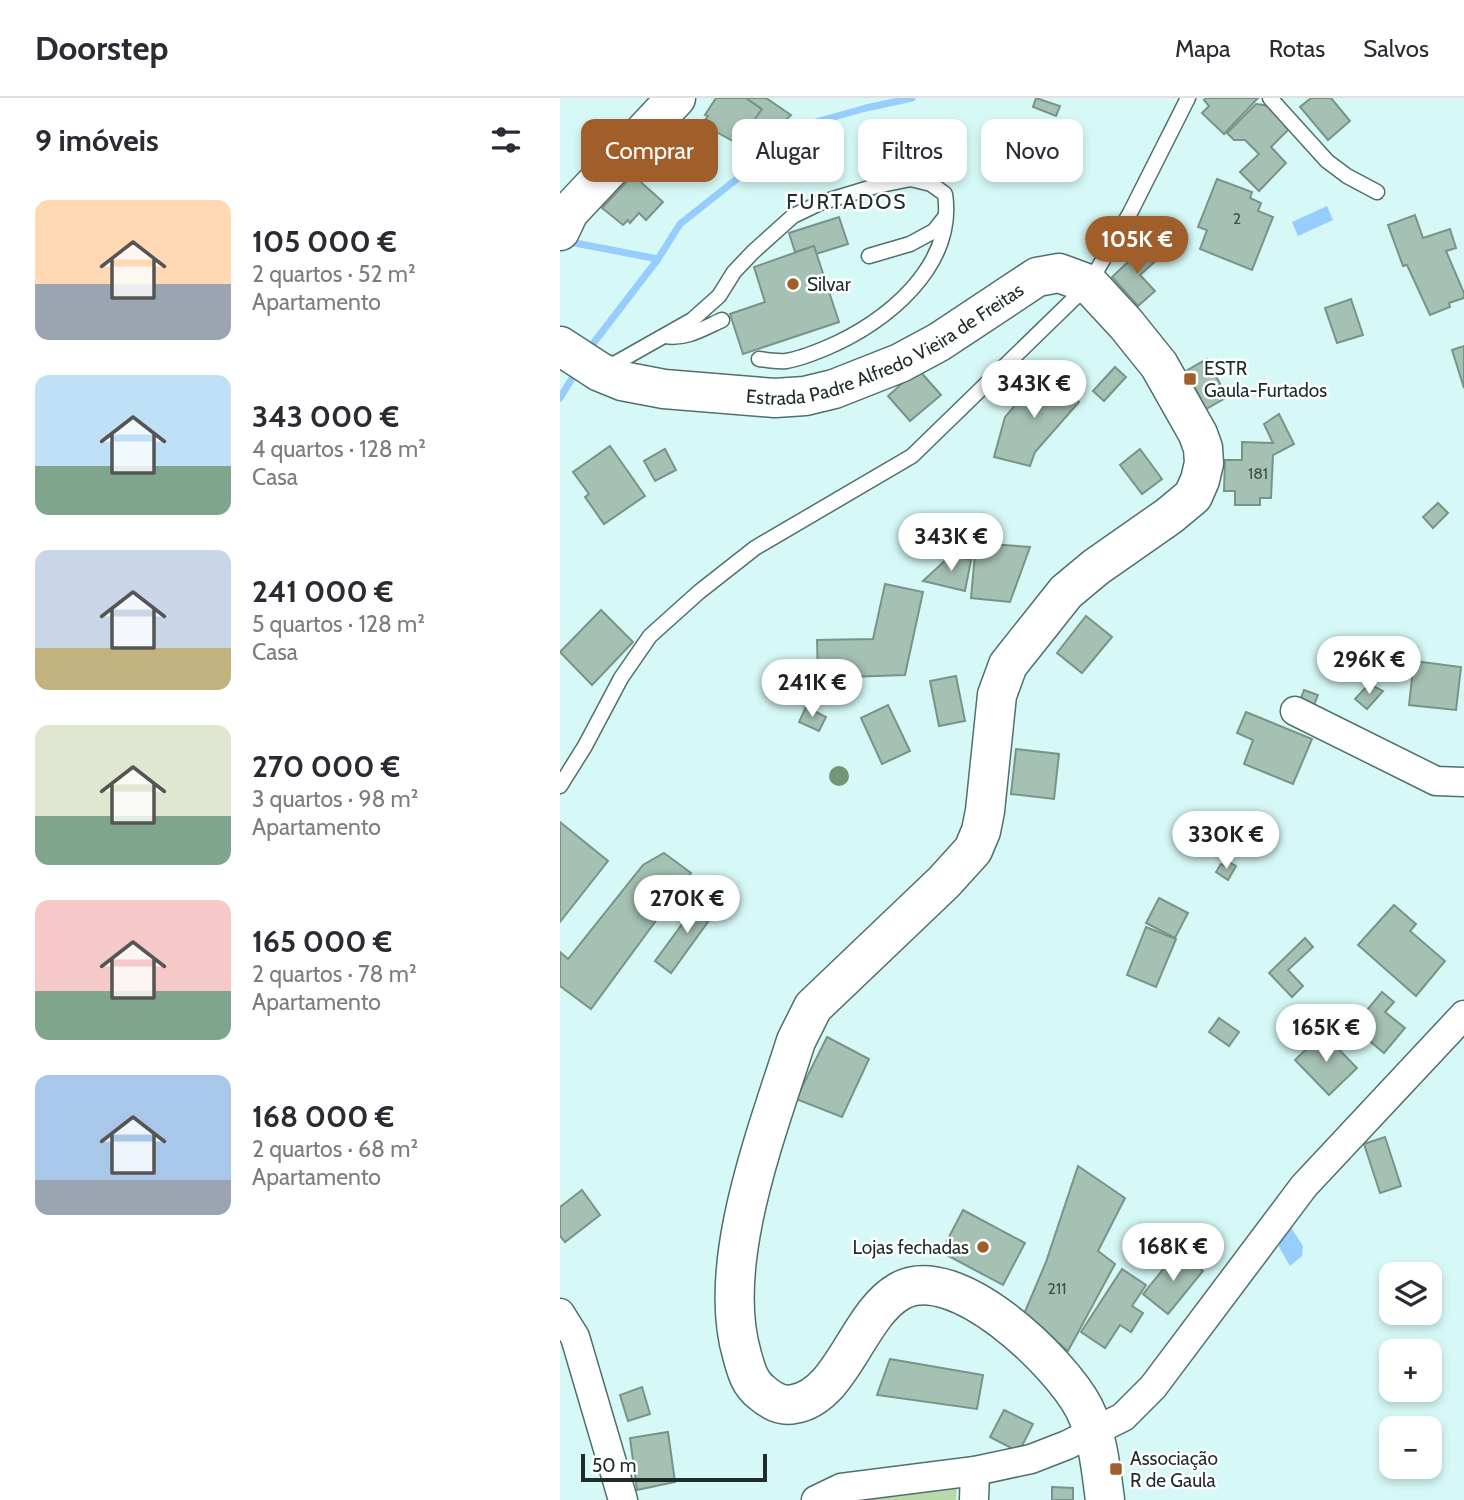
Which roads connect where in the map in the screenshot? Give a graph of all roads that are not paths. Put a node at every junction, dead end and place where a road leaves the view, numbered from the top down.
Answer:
1 (676, 98) edge
2 (1188, 98) edge
3 (1270, 98) edge
4 (1377, 191) dead end
5 (948, 213) junction
6 (560, 231) edge
7 (869, 256) dead end
8 (1089, 284) junction
9 (722, 320) dead end
10 (664, 335) junction
11 (560, 346) edge
12 (759, 359) dead end
13 (597, 370) junction
14 (1295, 711) dead end
15 (1464, 782) edge
16 (560, 786) edge
17 (1464, 1015) edge
18 (560, 1313) edge
19 (568, 1342) edge
20 (1094, 1432) junction
21 (975, 1471) junction
22 (623, 1500) edge
23 (816, 1500) edge
24 (974, 1500) edge
25 (1105, 1500) edge

1 - 6 main road
2 - 8 lane
3 - 4 lane
5 - 7 lane
5 - 10 lane
5 - 12 lane
8 - 13 main road, Estrada Padre Alfredo Vieira de Freitas
8 - 16 lane
8 - 20 main road
9 - 10 lane
10 - 13 lane
11 - 13 main road, Estrada Padre Alfredo Vieira de Freitas
14 - 15 street
17 - 20 street
18 - 19 street
19 - 22 street
20 - 21 street
20 - 25 main road
21 - 23 street
21 - 24 street

